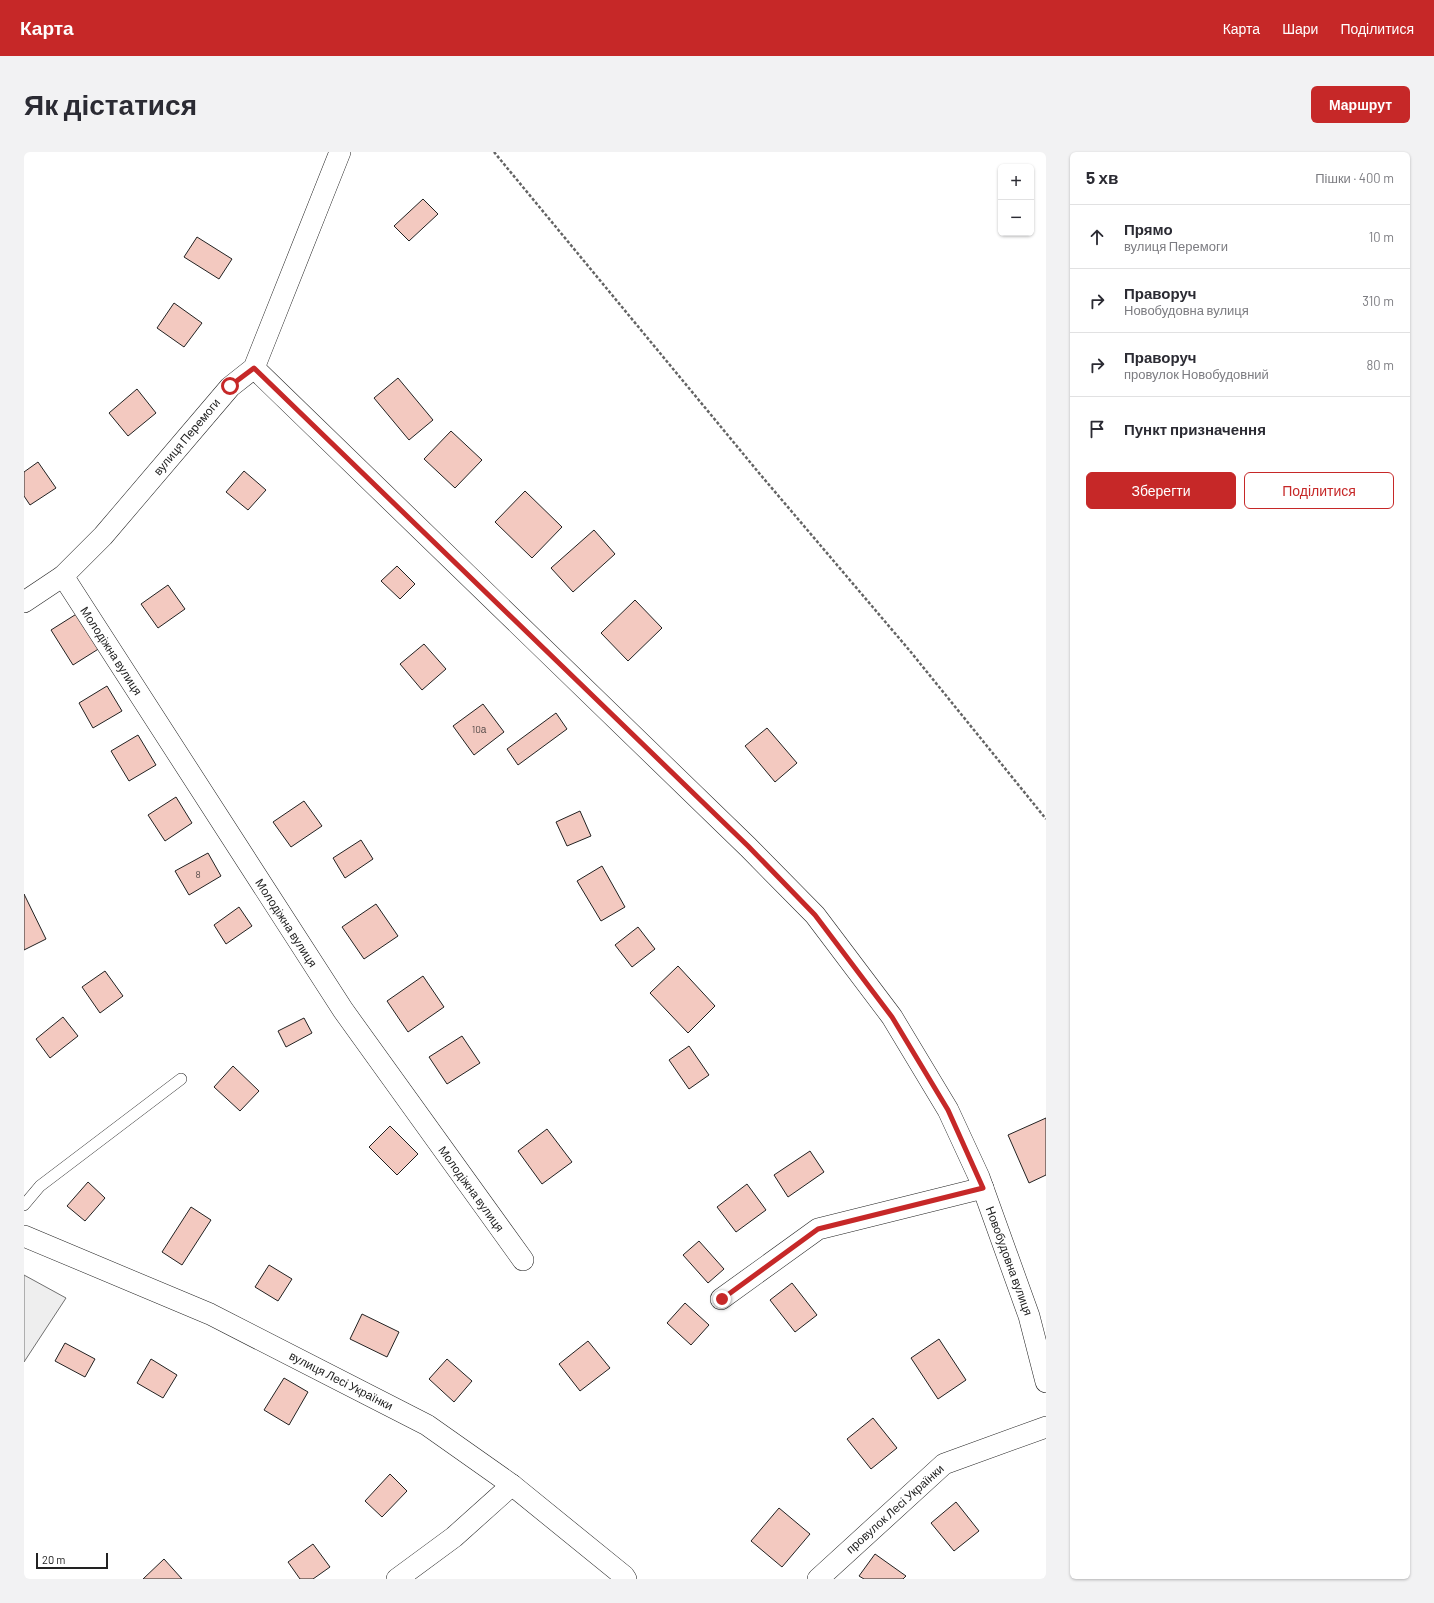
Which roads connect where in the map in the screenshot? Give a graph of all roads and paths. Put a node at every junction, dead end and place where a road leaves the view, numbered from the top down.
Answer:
1 (340, 152) edge
2 (494, 152) edge
3 (254, 368) junction
4 (63, 576) junction
5 (24, 602) edge
6 (1046, 820) edge
7 (181, 1079) dead end
8 (983, 1188) junction
9 (24, 1205) edge
10 (24, 1236) edge
11 (523, 1260) dead end
12 (722, 1299) dead end
13 (1046, 1382) edge
14 (1046, 1427) edge
15 (512, 1485) junction
16 (397, 1579) edge
17 (626, 1579) edge
18 (818, 1579) edge

1 - 3 street
2 - 6 path
3 - 4 street, вулиця Перемоги
3 - 8 street, Новобудовна вулиця
4 - 5 street, вулиця Перемоги
4 - 11 street, Молодіжна вулиця
7 - 9 lane
8 - 12 street
8 - 13 street, Новобудовна вулиця
10 - 15 street, вулиця Лесі Українки
14 - 18 street, провулок Лесі Українки
15 - 16 street
15 - 17 street, вулиця Лесі Українки

